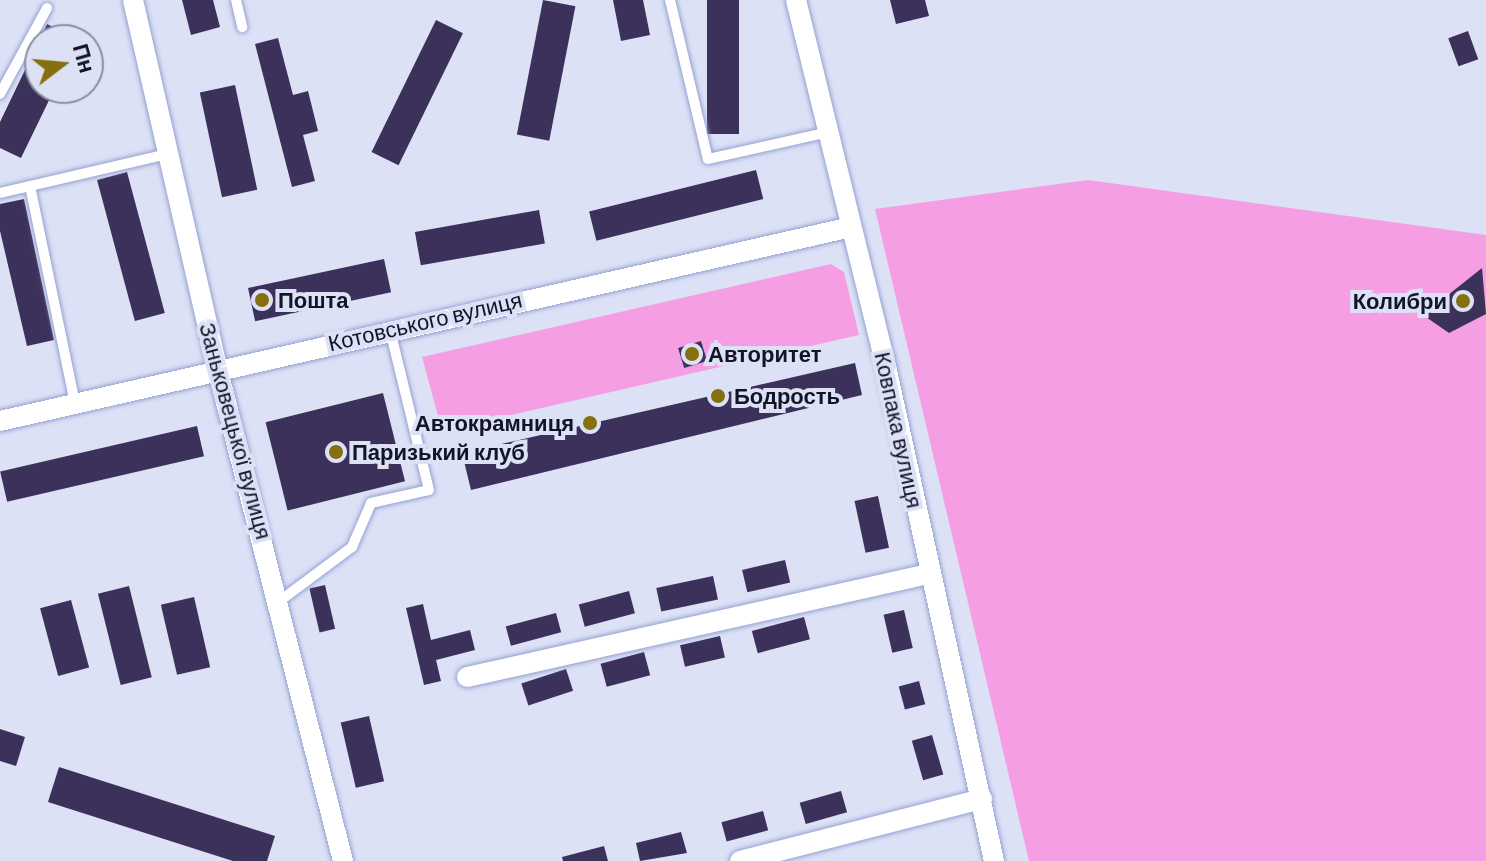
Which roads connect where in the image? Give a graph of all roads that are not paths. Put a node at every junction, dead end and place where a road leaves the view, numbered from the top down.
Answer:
1 (133, 0) edge
2 (236, 0) edge
3 (670, 0) edge
4 (796, 0) edge
5 (47, 8) dead end
6 (242, 27) dead end
7 (0, 94) edge
8 (829, 132) junction
9 (168, 154) junction
10 (30, 186) junction
11 (0, 193) edge
12 (851, 227) junction
13 (390, 328) junction
14 (218, 371) junction
15 (75, 404) junction
16 (0, 421) edge
17 (929, 574) junction
18 (281, 600) junction
19 (467, 677) dead end
20 (982, 799) junction
21 (343, 861) edge
22 (740, 861) edge
23 (994, 861) edge

1 - 9 street, Заньковецької вулиця
2 - 6 lane
3 - 8 lane
4 - 8 street, Ковпака вулиця
5 - 7 lane
8 - 12 street, Ковпака вулиця
9 - 10 lane
9 - 14 street, Заньковецької вулиця
10 - 11 lane
10 - 15 lane
12 - 13 street, Котовського вулиця
12 - 17 street, Ковпака вулиця
13 - 14 street, Котовського вулиця
13 - 18 lane
14 - 15 street, Котовського вулиця
14 - 18 street, Заньковецької вулиця
15 - 16 street, Котовського вулиця
17 - 19 street
17 - 20 street, Ковпака вулиця
18 - 21 street, Заньковецької вулиця
20 - 22 street
20 - 23 street, Ковпака вулиця

